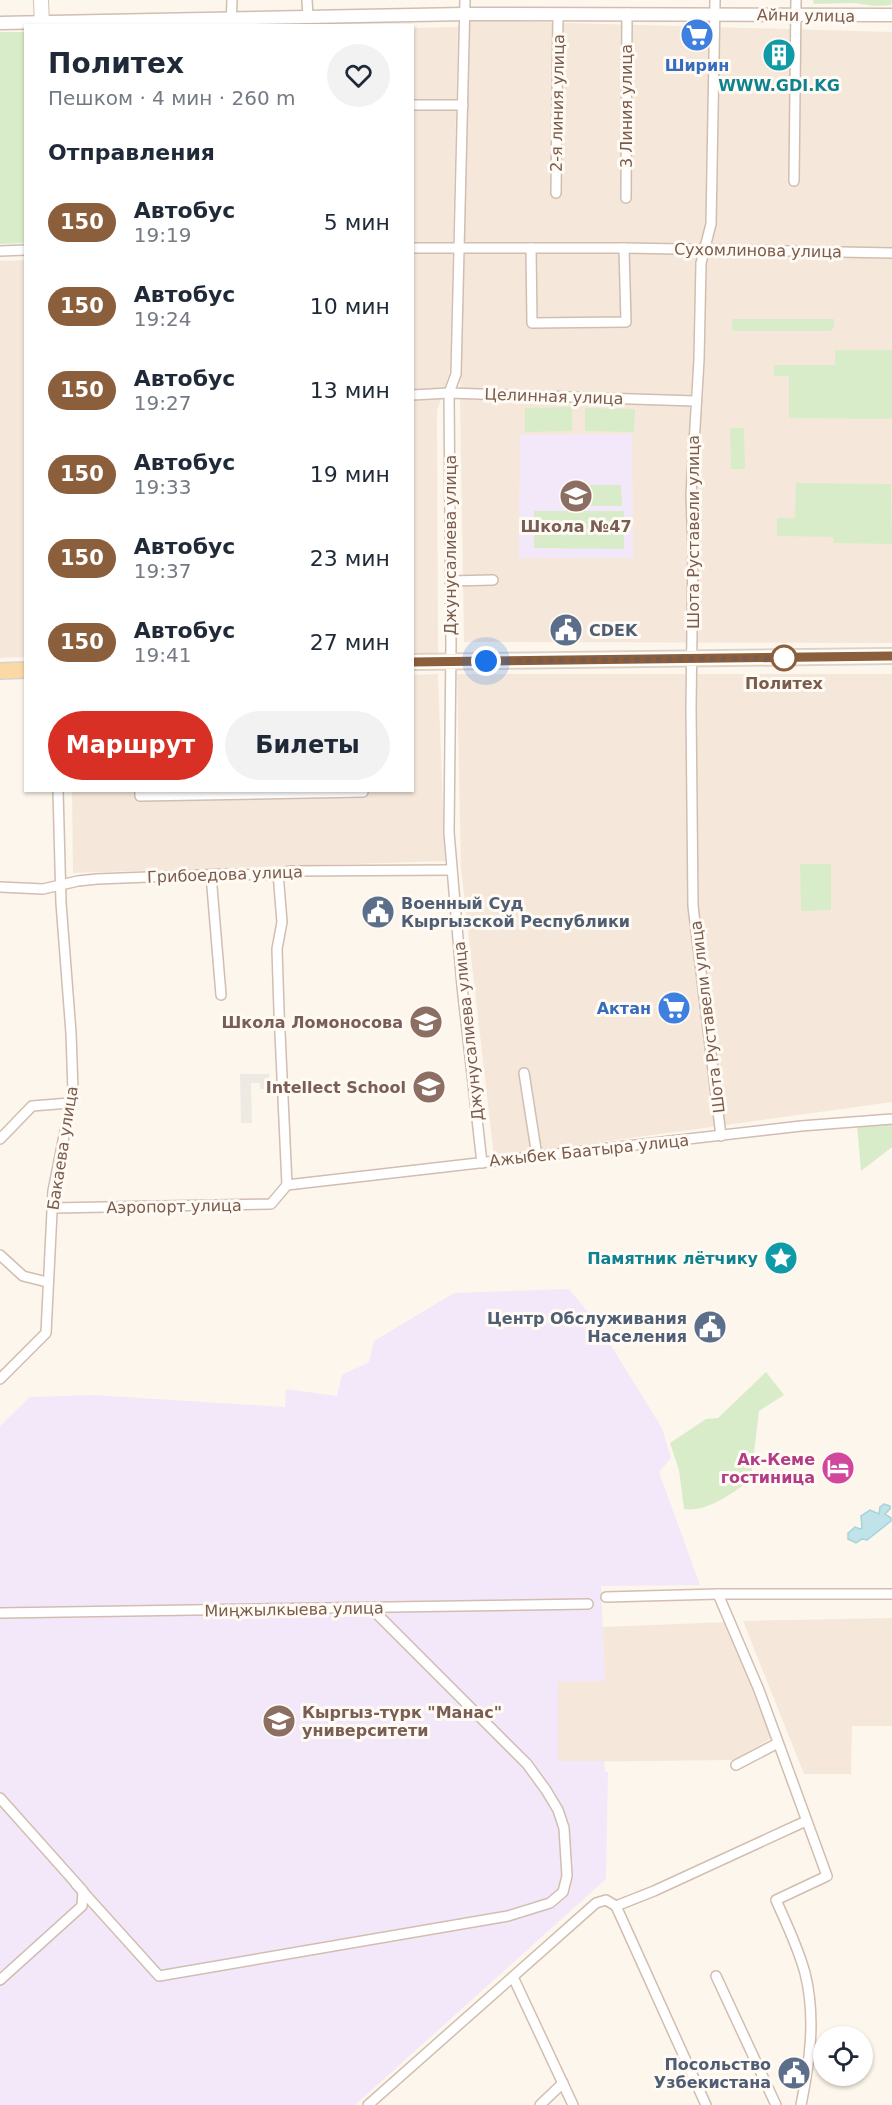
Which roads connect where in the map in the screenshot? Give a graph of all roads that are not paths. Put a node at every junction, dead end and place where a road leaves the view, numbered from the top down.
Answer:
1 (41, 0) edge
2 (232, 0) edge
3 (307, 0) edge
4 (465, 0) edge
5 (716, 0) edge
6 (796, 0) edge
7 (465, 14) junction
8 (558, 14) junction
9 (627, 14) junction
10 (715, 14) junction
11 (796, 15) junction
12 (892, 15) edge
13 (308, 17) junction
14 (232, 22) edge
15 (0, 23) edge
16 (42, 24) edge
17 (414, 105) edge
18 (463, 105) junction
19 (794, 181) dead end
20 (556, 193) dead end
21 (626, 198) dead end
22 (414, 248) edge
23 (459, 248) junction
24 (531, 248) junction
25 (624, 248) junction
26 (24, 250) edge
27 (705, 250) junction
28 (0, 251) edge
29 (892, 253) edge
30 (449, 393) junction
31 (414, 394) edge
32 (695, 401) junction
33 (493, 580) dead end
34 (450, 581) junction
35 (892, 656) edge
36 (693, 659) junction
37 (414, 662) edge
38 (450, 662) junction
39 (24, 670) edge
40 (0, 671) edge
41 (58, 792) edge
42 (140, 792) edge
43 (363, 792) edge
44 (451, 870) junction
45 (278, 873) junction
46 (211, 875) junction
47 (61, 886) junction
48 (0, 887) edge
49 (221, 995) dead end
50 (524, 1073) dead end
51 (70, 1103) junction
52 (892, 1119) edge
53 (721, 1136) junction
54 (0, 1139) edge
55 (537, 1156) junction
56 (482, 1162) junction
57 (287, 1185) junction
58 (52, 1208) junction
59 (0, 1255) edge
60 (47, 1282) junction
61 (0, 1379) edge
62 (718, 1594) junction
63 (892, 1594) edge
64 (606, 1597) dead end
65 (588, 1604) dead end
66 (371, 1608) junction
67 (0, 1613) edge
68 (778, 1743) junction
69 (736, 1765) dead end
70 (0, 1798) edge
71 (806, 1821) junction
72 (76, 1884) junction
73 (616, 1906) junction
74 (716, 1976) dead end
75 (513, 1977) junction
76 (0, 1980) edge
77 (563, 2083) junction
78 (368, 2105) edge
79 (540, 2105) edge
80 (573, 2105) edge
81 (706, 2105) edge
82 (776, 2105) edge
83 (801, 2105) edge

1 - 16 main road
2 - 14 street
3 - 13 street
4 - 7 street, Джунусалиева улица
5 - 10 street, Шота Руставели улица
6 - 11 street
7 - 8 street, Айни улица
7 - 13 street, Айни улица
7 - 18 street, Джунусалиева улица
8 - 9 street, Айни улица
8 - 20 street, 2-я линия улица
9 - 10 street, Айни улица
9 - 21 street, 3 Линия улица
10 - 11 street, Айни улица
10 - 27 street, Шота Руставели улица
11 - 12 street, Айни улица
11 - 19 street
13 - 14 street, Айни улица
14 - 16 street, Айни улица
15 - 16 street, Айни улица
17 - 18 street
18 - 23 street, Джунусалиева улица
22 - 23 street, Сухомлинова улица
23 - 24 street, Сухомлинова улица
23 - 30 street, Джунусалиева улица
24 - 25 street, Сухомлинова улица
24 - 25 street
25 - 27 street, Сухомлинова улица
26 - 28 street
27 - 29 street, Сухомлинова улица
27 - 32 street, Шота Руставели улица
30 - 31 street, Целинная улица
30 - 32 street, Целинная улица
30 - 34 street, Джунусалиева улица
32 - 36 street, Шота Руставели улица
33 - 34 street
34 - 38 street, Джунусалиева улица
35 - 36 main road
36 - 38 main road
36 - 53 street, Шота Руставели улица
37 - 38 main road
38 - 44 street, Джунусалиева улица
39 - 40 main road
41 - 47 street, Бакаева улица
42 - 43 street
44 - 45 street, Грибоедова улица
44 - 56 street, Джунусалиева улица
45 - 46 street, Грибоедова улица
45 - 57 street
46 - 47 street, Грибоедова улица
46 - 49 street
47 - 48 street, Грибоедова улица
47 - 51 street, Бакаева улица
50 - 55 street
51 - 54 street
51 - 58 street, Бакаева улица
52 - 53 street, Ажыбек Баатыра улица
53 - 55 street, Ажыбек Баатыра улица
55 - 56 street, Ажыбек Баатыра улица
56 - 57 street, Ажыбек Баатыра улица
57 - 58 street, Аэропорт улица
58 - 60 street, Бакаева улица
59 - 60 street
60 - 61 street, Бакаева улица
62 - 63 street
62 - 64 street
62 - 68 street
65 - 66 street, Миңжылкыева улица
66 - 67 street, Миңжылкыева улица
66 - 72 street
68 - 69 street
68 - 71 street
70 - 72 street
71 - 73 street
71 - 83 street
72 - 76 street
73 - 75 street
73 - 81 street
74 - 82 street
75 - 77 street
75 - 78 street
77 - 79 street
77 - 80 street

